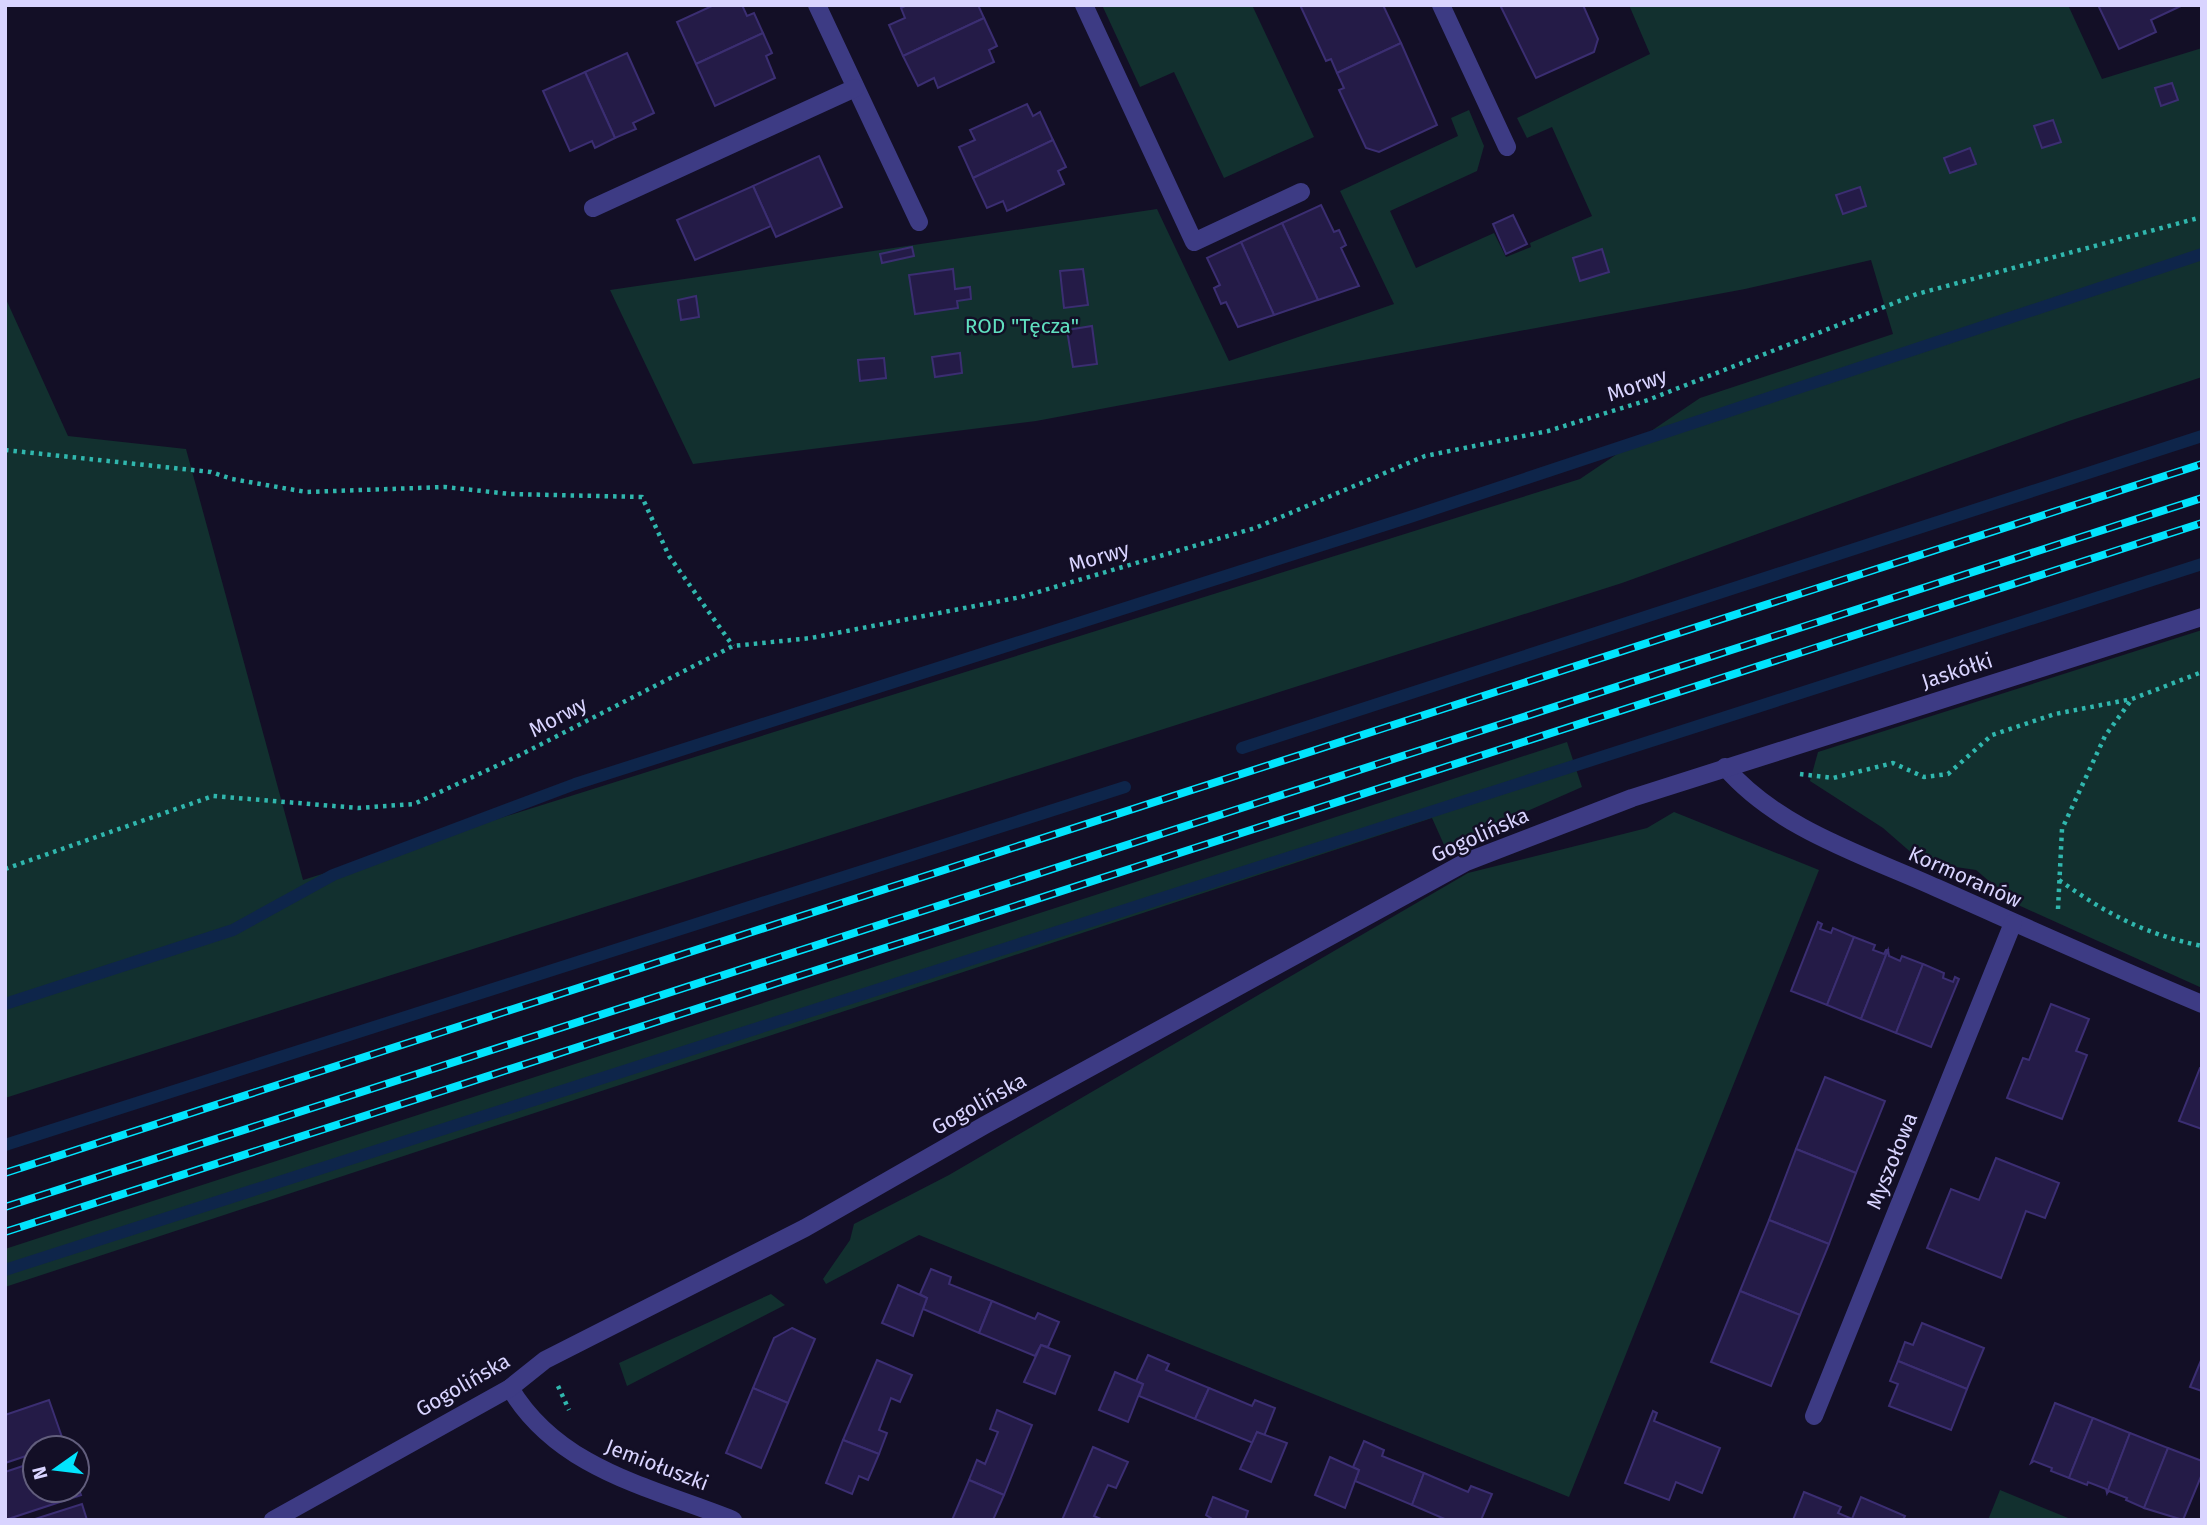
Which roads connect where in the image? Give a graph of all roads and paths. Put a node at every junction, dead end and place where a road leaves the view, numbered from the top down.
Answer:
1 (817, 5) edge
2 (1084, 5) edge
3 (1441, 5) edge
4 (855, 88) junction
5 (1507, 147) dead end
6 (1301, 192) dead end
7 (593, 208) dead end
8 (2202, 217) edge
9 (919, 222) dead end
10 (5, 450) edge
11 (2202, 617) edge
12 (733, 646) junction
13 (2202, 672) edge
14 (2132, 699) junction
15 (1777, 751) junction
16 (1725, 767) junction
17 (5, 869) edge
18 (2059, 880) junction
19 (2012, 923) junction
20 (2057, 942) junction
21 (2202, 946) edge
22 (2202, 1004) edge
23 (510, 1388) junction
24 (1814, 1416) dead end
25 (273, 1520) edge
26 (733, 1520) edge

1 - 4 street
2 - 6 street
3 - 5 street
4 - 7 street
4 - 9 street
8 - 12 path, Morwy
10 - 12 path
11 - 15 street, Jaskółki
12 - 17 path, Morwy
13 - 14 path
14 - 15 path
14 - 18 path
15 - 16 street, Jaskółki
16 - 19 street, Kormoranów
16 - 23 street, Gogolińska
18 - 20 path
18 - 21 path
19 - 20 street, Kormoranów
19 - 24 street, Myszołowa
20 - 22 street, Kormoranów
23 - 25 street, Gogolińska
23 - 26 street, Jemiołuszki

